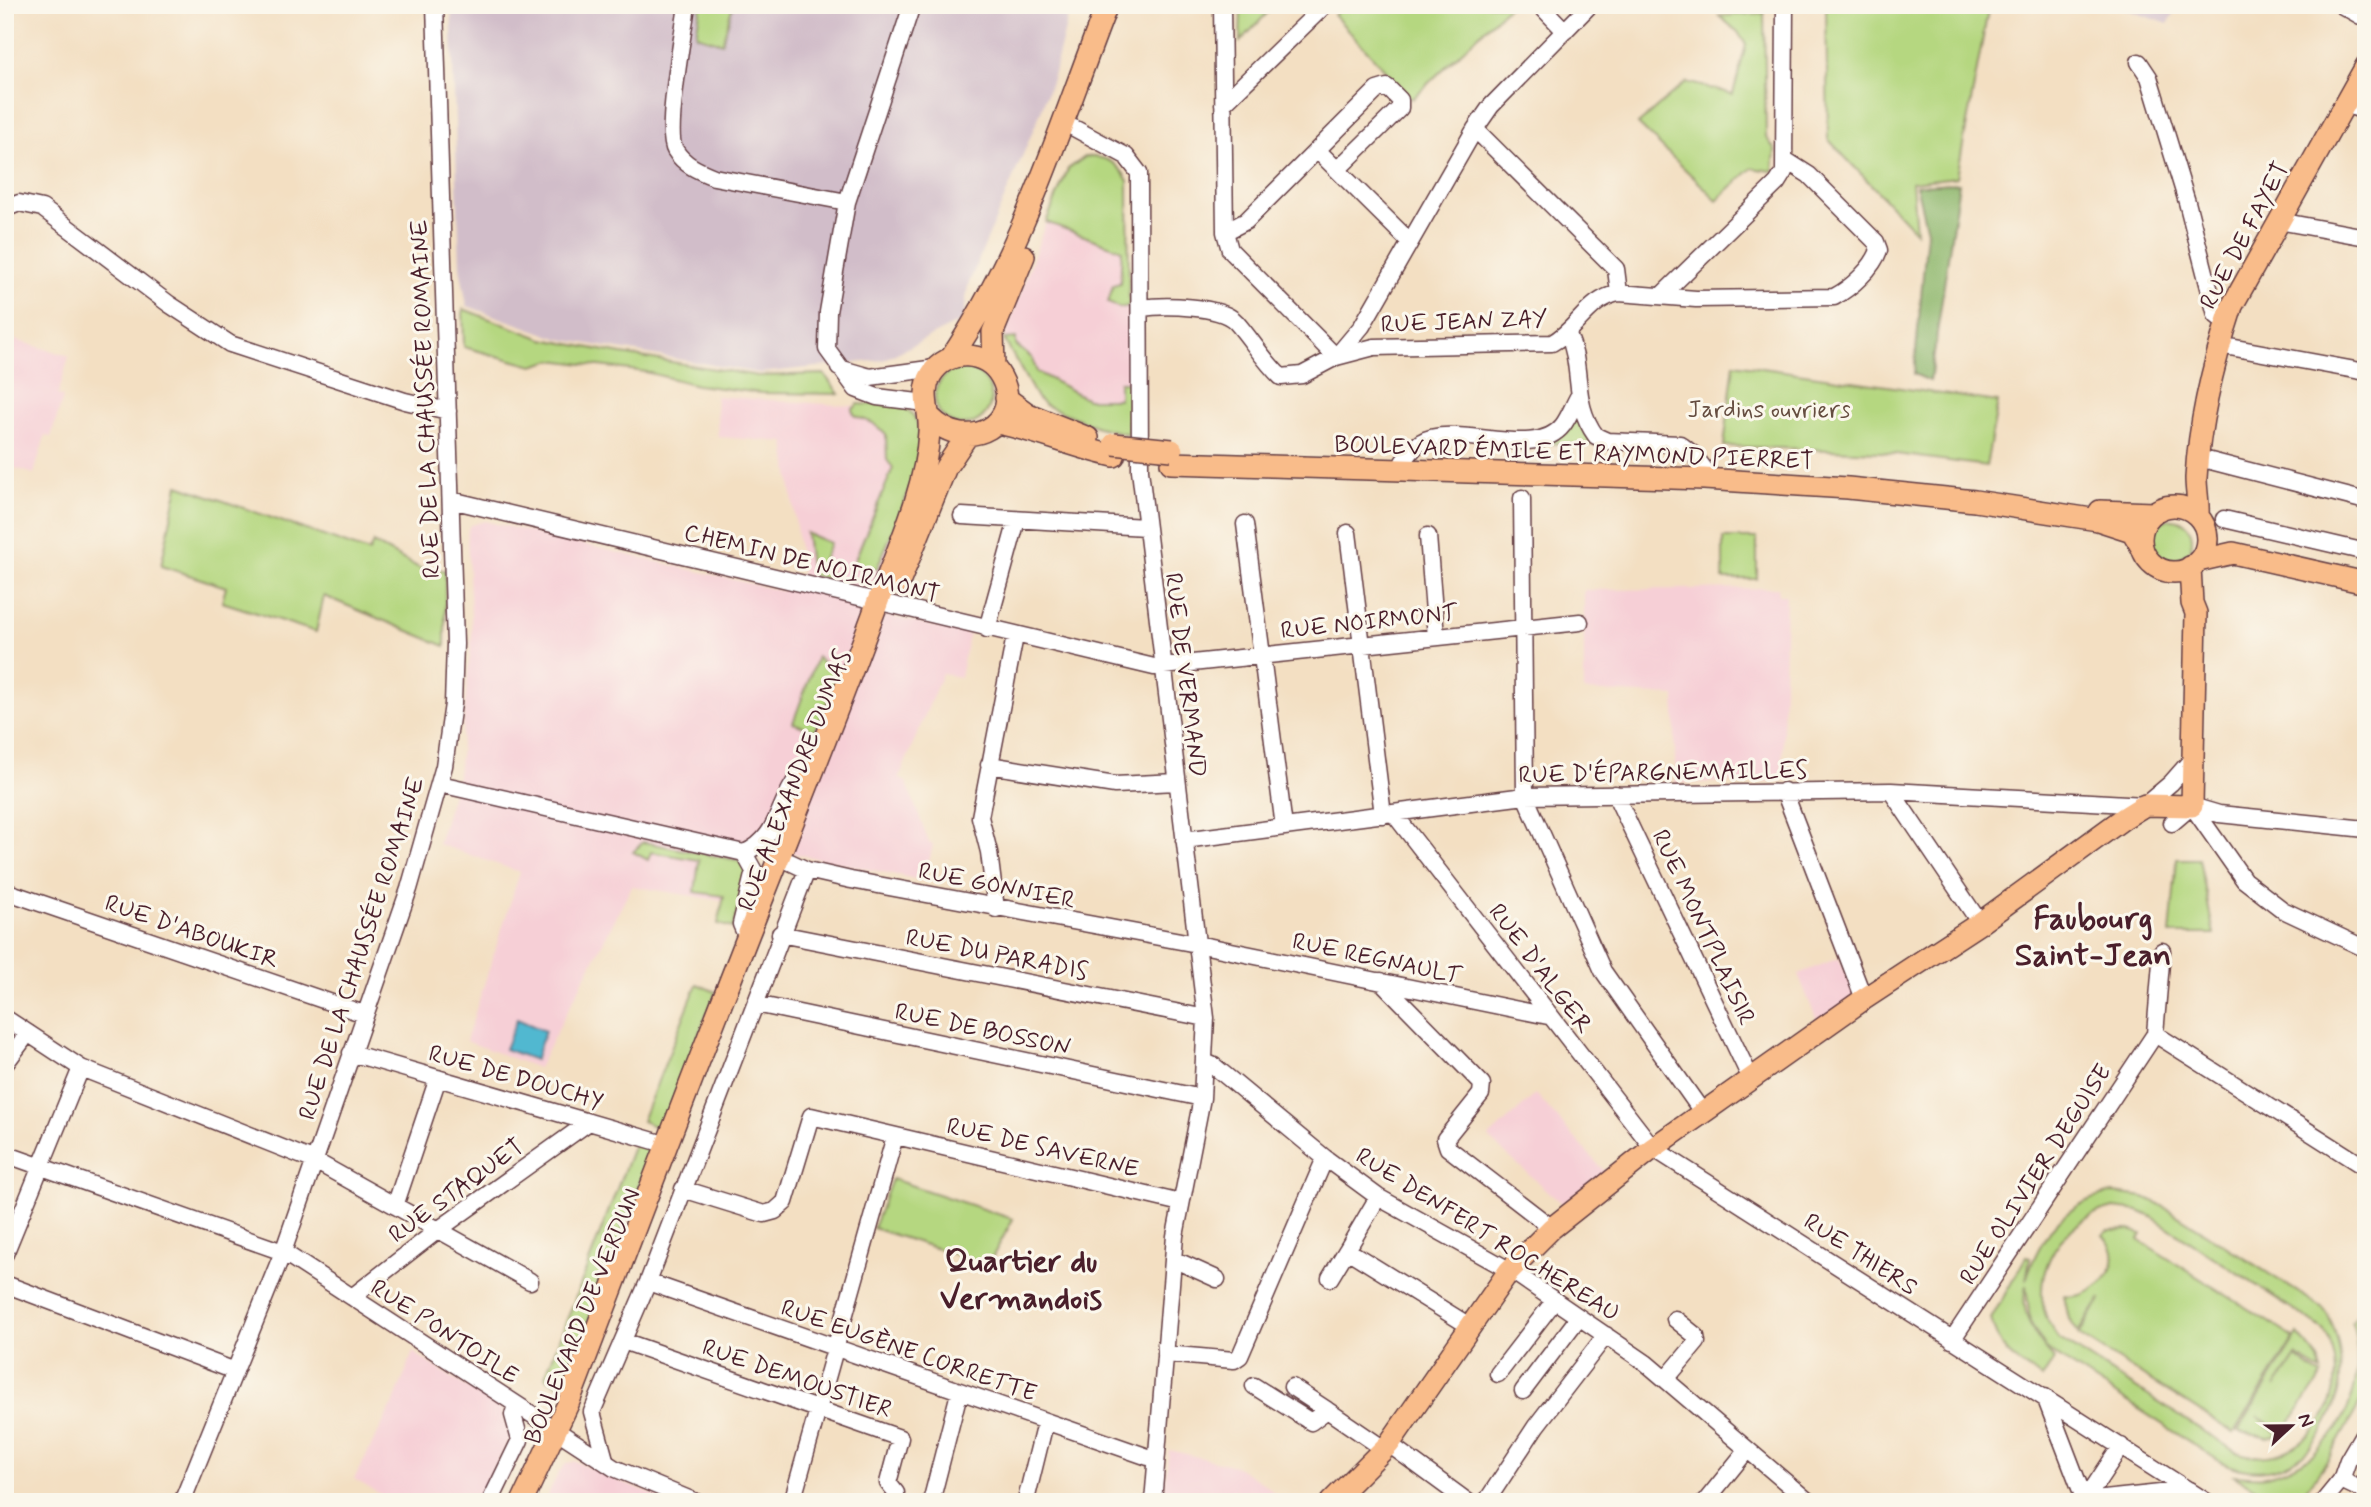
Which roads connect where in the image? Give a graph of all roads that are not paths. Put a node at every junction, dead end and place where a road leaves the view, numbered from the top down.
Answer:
1 (435, 5) edge
2 (687, 5) edge
3 (912, 5) edge
4 (1107, 5) edge
5 (1112, 5) edge
6 (1121, 5) edge
7 (1222, 5) edge
8 (1325, 5) edge
9 (1540, 5) edge
10 (1590, 5) edge
11 (1785, 5) edge
12 (2341, 5) edge
13 (2366, 19) edge
14 (1565, 31) junction
15 (2139, 62) dead end
16 (2366, 66) edge
17 (2356, 102) edge
18 (1223, 104) junction
19 (1068, 125) junction
20 (1475, 129) junction
21 (1317, 150) junction
22 (1787, 161) junction
23 (1337, 170) junction
24 (847, 202) junction
25 (5, 209) edge
26 (2279, 221) junction
27 (1225, 232) junction
28 (2366, 237) edge
29 (1409, 241) junction
30 (1619, 293) junction
31 (1663, 294) junction
32 (1141, 308) junction
33 (2226, 323) junction
34 (1568, 334) junction
35 (2219, 345) junction
36 (1336, 357) junction
37 (944, 363) junction
38 (994, 367) junction
39 (839, 368) junction
40 (2366, 372) edge
41 (1578, 397) junction
42 (1006, 398) junction
43 (928, 410) junction
44 (448, 411) junction
45 (996, 423) junction
46 (967, 436) junction
47 (1114, 450) junction
48 (1172, 457) junction
49 (2199, 458) junction
50 (1403, 462) junction
51 (1705, 470) junction
52 (2196, 481) junction
53 (1521, 498) dead end
54 (451, 500) junction
55 (2366, 500) edge
56 (2174, 506) junction
57 (2153, 513) junction
58 (962, 516) dead end
59 (1017, 520) junction
60 (2209, 520) junction
61 (1245, 524) dead end
62 (1145, 527) junction
63 (1348, 533) dead end
64 (1428, 536) dead end
65 (2142, 548) junction
66 (2366, 552) edge
67 (2194, 564) junction
68 (2161, 569) junction
69 (2366, 571) edge
70 (2366, 583) edge
71 (2192, 603) junction
72 (884, 604) junction
73 (1580, 622) dead end
74 (1522, 628) junction
75 (987, 629) junction
76 (1015, 636) junction
77 (1436, 637) junction
78 (1362, 645) junction
79 (1262, 655) junction
80 (1162, 666) junction
81 (2193, 758) junction
82 (816, 762) junction
83 (989, 765) junction
84 (1177, 782) junction
85 (440, 784) junction
86 (1784, 791) junction
87 (1891, 791) junction
88 (1615, 794) junction
89 (1525, 796) junction
90 (2145, 805) junction
91 (2192, 806) junction
92 (1389, 815) junction
93 (2172, 823) dead end
94 (1284, 827) junction
95 (2366, 829) edge
96 (1184, 840) junction
97 (744, 853) junction
98 (799, 866) junction
99 (5, 891) edge
100 (996, 909) junction
101 (1980, 923) junction
102 (780, 934) junction
103 (747, 938) junction
104 (1197, 944) junction
105 (2366, 949) edge
106 (2162, 951) dead end
107 (1381, 982) junction
108 (1864, 999) junction
109 (756, 1004) junction
110 (364, 1014) junction
111 (1548, 1016) junction
112 (5, 1018) edge
113 (1206, 1018) junction
114 (28, 1033) junction
115 (2155, 1034) junction
116 (351, 1053) junction
117 (1205, 1062) junction
118 (5, 1064) edge
119 (81, 1068) junction
120 (438, 1078) junction
121 (1751, 1079) junction
122 (1202, 1098) junction
123 (1703, 1112) junction
124 (589, 1122) junction
125 (895, 1136) junction
126 (673, 1147) junction
127 (1653, 1148) junction
128 (5, 1154) edge
129 (1325, 1158) junction
130 (315, 1161) junction
131 (41, 1168) junction
132 (2366, 1168) edge
133 (682, 1189) junction
134 (1378, 1197) junction
135 (1181, 1203) junction
136 (395, 1206) junction
137 (1552, 1228) junction
138 (438, 1230) junction
139 (1347, 1250) junction
140 (283, 1252) junction
141 (5, 1254) edge
142 (1173, 1259) junction
143 (1509, 1271) junction
144 (1330, 1278) dead end
145 (1217, 1279) dead end
146 (530, 1281) dead end
147 (648, 1282) junction
148 (5, 1284) edge
149 (352, 1297) junction
150 (1555, 1300) junction
151 (1579, 1317) junction
152 (1675, 1319) dead end
153 (1471, 1327) junction
154 (1606, 1335) junction
155 (1952, 1340) junction
156 (623, 1341) junction
157 (835, 1349) junction
158 (1166, 1354) junction
159 (235, 1371) junction
160 (1498, 1374) dead end
161 (1666, 1379) junction
162 (1254, 1386) dead end
163 (1292, 1387) dead end
164 (1523, 1391) dead end
165 (959, 1393) junction
166 (2045, 1397) junction
167 (516, 1405) junction
168 (818, 1409) junction
169 (1327, 1410) junction
170 (1045, 1423) junction
171 (2366, 1429) edge
172 (560, 1433) junction
173 (1387, 1446) junction
174 (2121, 1446) junction
175 (1747, 1450) junction
176 (1156, 1457) junction
177 (606, 1463) junction
178 (2341, 1480) junction
179 (2189, 1490) junction
180 (2366, 1492) edge
181 (896, 1493) dead end
182 (1027, 1496) dead end
183 (2084, 1501) edge
184 (182, 1502) edge
185 (490, 1502) edge
186 (522, 1502) edge
187 (531, 1502) edge
188 (696, 1502) edge
189 (792, 1502) edge
190 (931, 1502) edge
191 (1153, 1502) edge
192 (1331, 1502) edge
193 (1468, 1502) edge
194 (1486, 1502) edge
195 (1705, 1502) edge
196 (1809, 1502) edge
197 (2207, 1502) edge
198 (2323, 1502) edge

1 - 44 street, RUE DE LA CHAUSSÉE ROMAINE
2 - 24 street
3 - 24 street
4 - 19 main road
5 - 19 main road
6 - 19 main road
7 - 18 street
8 - 18 street
9 - 14 street
10 - 14 street
11 - 22 street
12 - 13 street
14 - 20 street
15 - 33 street
16 - 17 main road, RUE DE FAYET
17 - 26 main road, RUE DE FAYET
18 - 27 street
19 - 32 street, RUE DE VERMAND
19 - 37 main road
19 - 38 main road
20 - 29 street
20 - 30 street
21 - 23 street
21 - 23 street
21 - 27 street
22 - 31 street
22 - 31 street
23 - 29 street
24 - 39 street
25 - 44 street
26 - 28 street
26 - 33 main road, RUE DE FAYET
27 - 36 street
29 - 36 street
30 - 31 street
30 - 34 street, RUE JEAN ZAY
32 - 36 street
32 - 62 street, RUE DE VERMAND
33 - 35 main road, RUE DE FAYET
34 - 36 street, RUE JEAN ZAY
34 - 41 street
35 - 40 street
35 - 49 main road, RUE DE FAYET
37 - 38 main road
37 - 39 street
37 - 43 main road
38 - 42 main road
39 - 43 street
41 - 50 street
41 - 51 street
42 - 45 main road
42 - 47 main road, BOULEVARD ÉMILE ET RAYMOND PIERRET
43 - 46 main road
43 - 72 main road
44 - 54 street, RUE DE LA CHAUSSÉE ROMAINE
45 - 46 main road
45 - 47 main road, BOULEVARD ÉMILE ET RAYMOND PIERRET
46 - 72 main road, RUE ALEXANDRE DUMAS
47 - 48 main road, BOULEVARD ÉMILE ET RAYMOND PIERRET
48 - 50 main road, BOULEVARD ÉMILE ET RAYMOND PIERRET
48 - 65 main road, BOULEVARD ÉMILE ET RAYMOND PIERRET
49 - 52 main road, RUE DE FAYET
49 - 55 street
50 - 51 main road, BOULEVARD ÉMILE ET RAYMOND PIERRET
51 - 57 main road, BOULEVARD ÉMILE ET RAYMOND PIERRET
52 - 56 main road
52 - 60 main road, RUE DE FAYET
53 - 74 street
54 - 72 street, CHEMIN DE NOIRMONT
54 - 85 street, RUE DE LA CHAUSSÉE ROMAINE
56 - 57 main road
56 - 60 main road
57 - 65 main road
58 - 59 street
59 - 62 street
59 - 75 street
60 - 66 street
60 - 67 main road
60 - 69 main road
61 - 79 street
62 - 80 street, RUE DE VERMAND
63 - 78 street
64 - 77 street
65 - 68 main road
67 - 68 main road
67 - 70 main road
67 - 71 main road
68 - 71 main road
71 - 81 main road
72 - 75 street, CHEMIN DE NOIRMONT
72 - 82 main road
72 - 98 main road, RUE ALEXANDRE DUMAS
73 - 74 street, RUE NOIRMONT
74 - 77 street, RUE NOIRMONT
74 - 89 street
75 - 76 street, CHEMIN DE NOIRMONT
76 - 80 street, CHEMIN DE NOIRMONT
76 - 83 street
77 - 78 street, RUE NOIRMONT
78 - 79 street, RUE NOIRMONT
78 - 92 street
79 - 80 street, RUE NOIRMONT
79 - 94 street
80 - 84 street, RUE DE VERMAND
81 - 90 street
81 - 91 main road
82 - 97 street
82 - 103 main road
83 - 84 street
83 - 100 street
84 - 96 street, RUE DE VERMAND
85 - 97 street
85 - 110 street, RUE DE LA CHAUSSÉE ROMAINE
86 - 87 street, RUE D'ÉPARGNEMAILLES
86 - 88 street, RUE D'ÉPARGNEMAILLES
86 - 108 street
87 - 90 street, RUE D'ÉPARGNEMAILLES
87 - 101 street
88 - 89 street, RUE D'ÉPARGNEMAILLES
88 - 121 street, RUE MONTPLAISIR
89 - 92 street, RUE D'ÉPARGNEMAILLES
89 - 123 street
90 - 91 main road
90 - 101 main road
91 - 93 street
91 - 95 street
91 - 105 street
92 - 94 street, RUE D'ÉPARGNEMAILLES
92 - 111 street, RUE D'ALGER
94 - 96 street, RUE D'ÉPARGNEMAILLES
96 - 104 street, RUE DE VERMAND
97 - 103 street
98 - 100 street, RUE GONNIER
98 - 102 street, RUE ALEXANDRE DUMAS
98 - 126 main road, RUE ALEXANDRE DUMAS
99 - 110 street, RUE D'ABOUKIR
100 - 104 street, RUE GONNIER
101 - 108 main road
102 - 109 street, RUE ALEXANDRE DUMAS
102 - 113 street, RUE DU PARADIS
103 - 126 main road
104 - 107 street, RUE REGNAULT
104 - 113 street, RUE DE VERMAND
106 - 115 street
107 - 111 street, RUE REGNAULT
107 - 137 street
108 - 121 main road
109 - 122 street, RUE DE BOSSON
109 - 133 street, RUE ALEXANDRE DUMAS
110 - 116 street, RUE DE LA CHAUSSÉE ROMAINE
111 - 127 street, RUE D'ALGER
112 - 114 street
113 - 117 street, RUE DE VERMAND
114 - 118 street
114 - 119 street
115 - 132 street
115 - 155 street, RUE OLIVIER DEGUISE
116 - 120 street, RUE DE DOUCHY
116 - 130 street, RUE DE LA CHAUSSÉE ROMAINE
117 - 122 street, RUE DE VERMAND
117 - 129 street, RUE DENFERT ROCHEREAU
119 - 130 street
119 - 131 street
120 - 124 street, RUE DE DOUCHY
120 - 136 street
121 - 123 main road
122 - 135 street, RUE DE VERMAND
123 - 127 main road
124 - 126 street, RUE DE DOUCHY
124 - 138 street, RUE STAQUET
125 - 133 street, RUE DE SAVERNE
125 - 135 street, RUE DE SAVERNE
125 - 157 street
126 - 172 main road, BOULEVARD DE VERDUN
127 - 137 main road
127 - 155 street, RUE THIERS
128 - 131 street, RUE PONTOILE
129 - 134 street, RUE DENFERT ROCHEREAU
129 - 158 street
130 - 136 street
130 - 140 street, RUE DE LA CHAUSSÉE ROMAINE
131 - 140 street, RUE PONTOILE
131 - 141 street
133 - 147 street, RUE ALEXANDRE DUMAS
134 - 139 street
134 - 143 street, RUE DENFERT ROCHEREAU
135 - 142 street, RUE DE VERMAND
136 - 138 street
137 - 143 main road
138 - 146 street
138 - 149 street, RUE STAQUET
139 - 144 street
139 - 153 street
140 - 149 street, RUE PONTOILE
140 - 159 street, RUE DE LA CHAUSSÉE ROMAINE
142 - 145 street
142 - 158 street, RUE DE VERMAND
143 - 150 street, RUE DENFERT ROCHEREAU
143 - 153 main road
147 - 156 street, RUE ALEXANDRE DUMAS
147 - 157 street, RUE EUGÈNE CORRETTE
148 - 159 street
149 - 167 street, RUE PONTOILE
150 - 151 street, RUE DENFERT ROCHEREAU
150 - 160 street
151 - 154 street, RUE DENFERT ROCHEREAU
151 - 164 street
152 - 161 street
153 - 173 main road
154 - 161 street, RUE DENFERT ROCHEREAU
154 - 194 street
155 - 166 street, RUE THIERS
156 - 168 street, RUE DEMOUSTIER
156 - 177 street, RUE ALEXANDRE DUMAS
157 - 165 street, RUE EUGÈNE CORRETTE
157 - 168 street
158 - 176 street, RUE DE VERMAND
159 - 184 street, RUE DE LA CHAUSSÉE ROMAINE
161 - 175 street, RUE DENFERT ROCHEREAU
162 - 169 street
163 - 169 street
165 - 170 street, RUE EUGÈNE CORRETTE
165 - 190 street
166 - 174 street, RUE THIERS
166 - 183 street
167 - 172 street, RUE PONTOILE
167 - 185 street, BOULEVARD DE VERDUN
168 - 181 street, RUE DEMOUSTIER
168 - 189 street
169 - 173 street
170 - 176 street, RUE EUGÈNE CORRETTE
170 - 182 street
171 - 178 street
172 - 177 street, RUE PONTOILE
172 - 186 main road
172 - 187 main road, BOULEVARD DE VERDUN
173 - 192 main road
173 - 193 street
174 - 179 street, RUE THIERS
174 - 183 street
175 - 195 street
175 - 196 street, RUE DENFERT ROCHEREAU
176 - 191 street, RUE DE VERMAND
177 - 188 street, RUE PONTOILE
178 - 180 street
178 - 198 street
179 - 183 street
179 - 197 street

